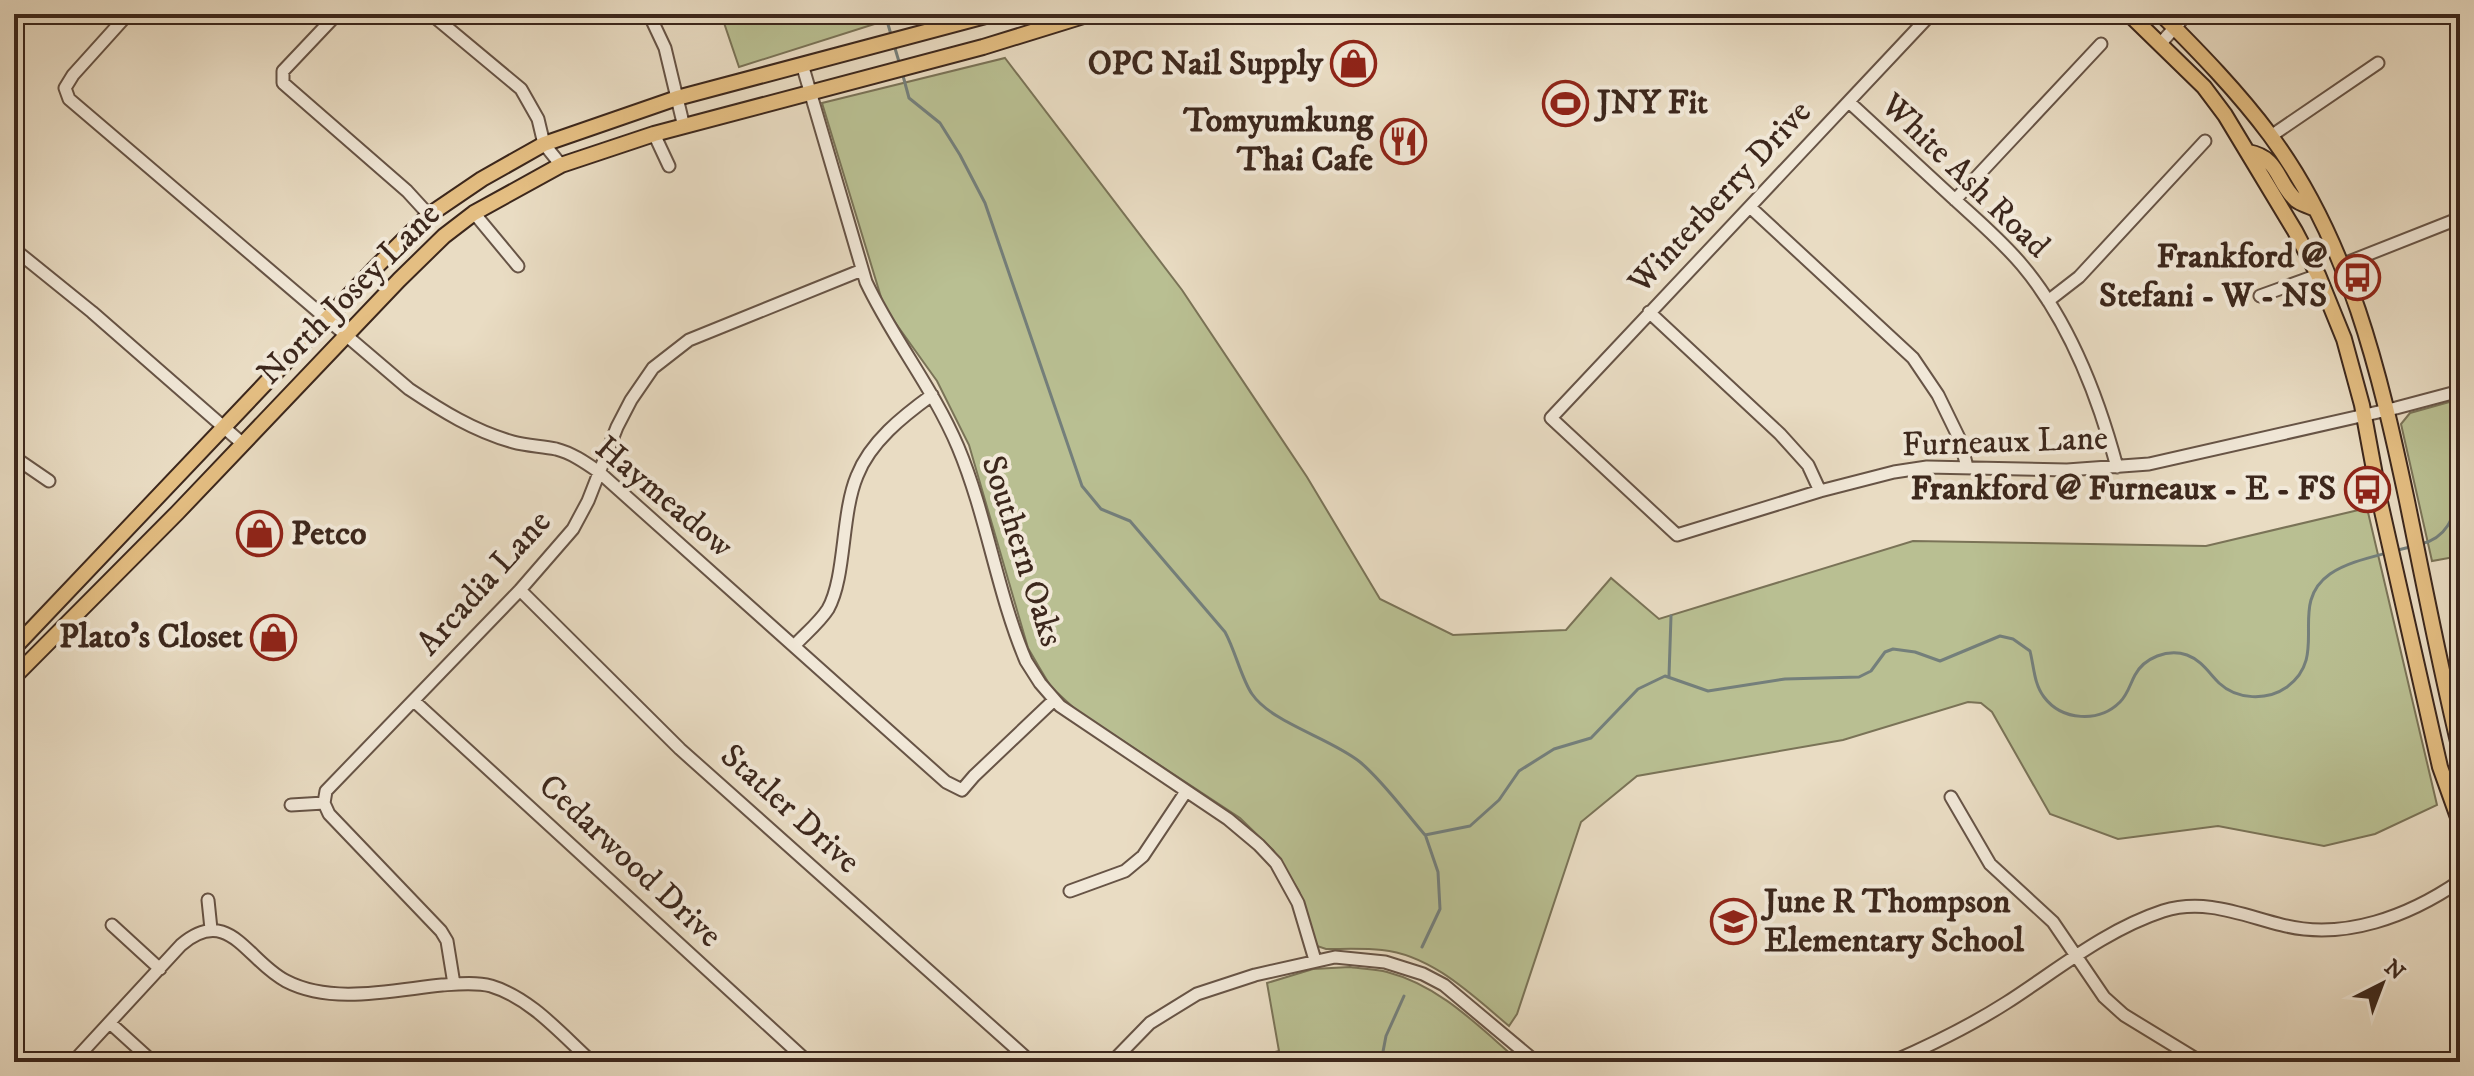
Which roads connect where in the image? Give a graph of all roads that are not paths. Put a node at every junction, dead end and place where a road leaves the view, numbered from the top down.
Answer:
1 (128, 14) edge
2 (337, 14) edge
3 (431, 14) edge
4 (649, 14) edge
5 (993, 14) edge
6 (1090, 14) edge
7 (1931, 14) edge
8 (2129, 14) edge
9 (2161, 14) edge
10 (2187, 14) edge
11 (976, 16) edge
12 (2174, 28) junction
13 (2101, 44) dead end
14 (2160, 44) junction
15 (2378, 63) dead end
16 (802, 64) junction
17 (810, 92) junction
18 (677, 98) junction
19 (1849, 102) junction
20 (684, 127) junction
21 (654, 134) junction
22 (2271, 136) junction
23 (2205, 141) dead end
24 (544, 144) junction
25 (2248, 152) junction
26 (561, 165) junction
27 (669, 166) dead end
28 (1955, 200) junction
29 (1750, 207) junction
30 (2313, 208) junction
31 (474, 213) junction
32 (429, 215) junction
33 (2460, 218) edge
34 (14, 249) edge
35 (2341, 265) junction
36 (518, 266) dead end
37 (862, 270) junction
38 (2318, 275) junction
39 (2260, 296) dead end
40 (2048, 301) junction
41 (1649, 312) junction
42 (325, 319) junction
43 (347, 335) junction
44 (2460, 391) edge
45 (932, 395) junction
46 (2387, 410) junction
47 (2364, 415) junction
48 (1551, 418) joint
49 (223, 426) junction
50 (243, 444) junction
51 (14, 457) edge
52 (1967, 467) junction
53 (2117, 467) junction
54 (599, 472) junction
55 (49, 481) dead end
56 (1820, 491) junction
57 (520, 590) junction
58 (794, 646) junction
59 (14, 651) edge
60 (27, 666) junction
61 (14, 677) edge
62 (2421, 678) junction
63 (414, 701) junction
64 (1053, 701) junction
65 (2454, 726) junction
66 (2460, 750) edge
67 (1185, 793) junction
68 (1951, 797) dead end
69 (324, 803) junction
70 (291, 805) dead end
71 (2460, 823) edge
72 (2460, 881) edge
73 (1070, 891) dead end
74 (208, 900) dead end
75 (112, 925) dead end
76 (211, 929) junction
77 (2075, 957) junction
78 (1315, 960) junction
79 (160, 969) junction
80 (454, 984) junction
81 (110, 1023) junction
82 (73, 1062) edge
83 (153, 1062) edge
84 (592, 1062) edge
85 (808, 1062) edge
86 (1031, 1062) edge
87 (1112, 1062) edge
88 (1536, 1062) edge
89 (1892, 1062) edge
90 (2201, 1062) edge

1 - 42 street, Haymeadow
2 - 32 street
3 - 24 street
4 - 18 street
5 - 11 main road, North Josey Lane
6 - 17 main road, North Josey Lane
7 - 19 street, Winterberry Drive
8 - 14 main road
9 - 12 main road
10 - 12 street
11 - 16 main road, North Josey Lane
12 - 14 street
12 - 22 main road
13 - 28 street
14 - 25 main road
15 - 22 street
16 - 17 street, Southern Oaks
16 - 18 main road, North Josey Lane
17 - 20 main road, North Josey Lane
17 - 37 street, Southern Oaks
18 - 20 street
18 - 24 main road, North Josey Lane
19 - 28 street, White Ash Road
19 - 29 street, Winterberry Drive
20 - 21 main road, North Josey Lane
21 - 26 main road, North Josey Lane
21 - 27 street
22 - 30 main road
23 - 40 street
24 - 26 street
24 - 32 main road, North Josey Lane
25 - 30 main road
25 - 38 main road
26 - 31 main road, North Josey Lane
28 - 40 street, White Ash Road
29 - 41 street, Winterberry Drive
29 - 52 street
30 - 35 main road
31 - 36 street
31 - 43 main road, North Josey Lane
32 - 42 main road, North Josey Lane
33 - 35 street
34 - 49 street
35 - 46 main road
37 - 45 street, Southern Oaks
37 - 54 street, Arcadia Lane
38 - 39 street
38 - 47 main road
40 - 53 street, White Ash Road
41 - 48 street, Winterberry Drive
41 - 56 street
42 - 43 street, Haymeadow
42 - 49 main road, North Josey Lane
43 - 50 main road, North Josey Lane
43 - 54 street, Haymeadow
44 - 46 street, Furneaux Lane
45 - 58 street
45 - 64 street, Southern Oaks
46 - 47 street, Furneaux Lane
46 - 65 main road
47 - 53 street, Furneaux Lane
47 - 62 main road
48 - 56 street, Furneaux Lane
49 - 50 street
49 - 59 main road, North Josey Lane
50 - 60 main road, North Josey Lane
51 - 55 street
52 - 53 street, Furneaux Lane
52 - 56 street, Furneaux Lane
54 - 57 street, Arcadia Lane
54 - 58 street, Haymeadow
57 - 63 street, Arcadia Lane
57 - 86 street, Statler Drive
58 - 64 street, Haymeadow
59 - 60 street
60 - 61 main road, North Josey Lane
62 - 65 main road
62 - 71 main road
63 - 69 street, Arcadia Lane
63 - 85 street, Cedarwood Drive
64 - 67 street, Southern Oaks
65 - 66 main road
67 - 73 street
67 - 78 street, Southern Oaks
68 - 77 street
69 - 70 street
69 - 80 street
72 - 77 street
74 - 76 street
75 - 79 street
76 - 79 street
76 - 80 street
77 - 89 street
77 - 90 street
78 - 87 street
78 - 88 street
79 - 81 street
80 - 84 street
81 - 82 street
81 - 83 street

